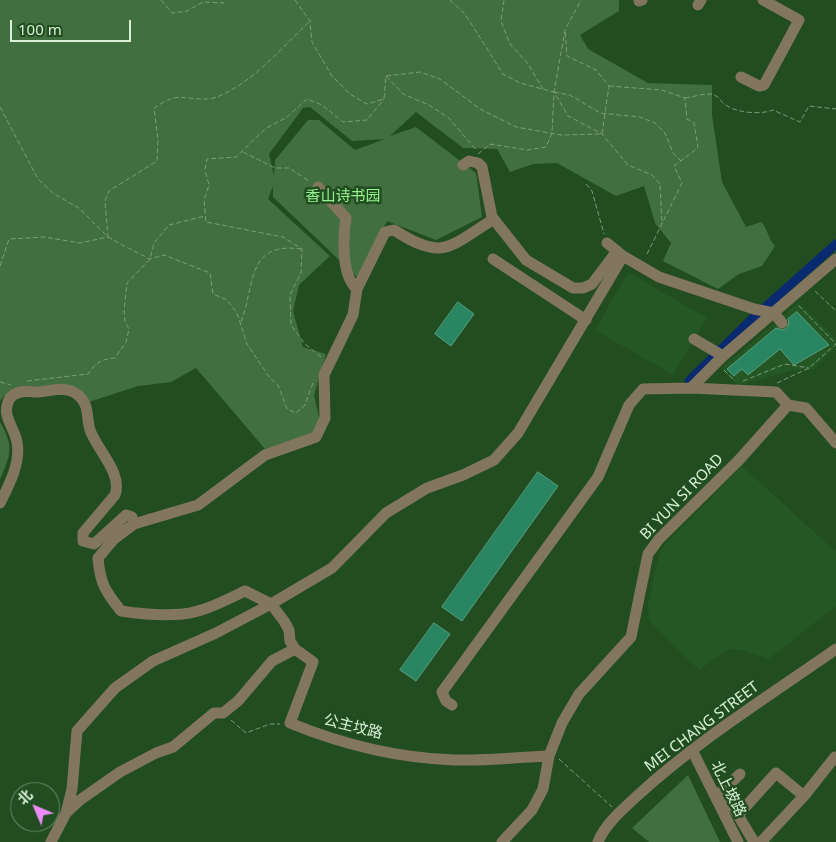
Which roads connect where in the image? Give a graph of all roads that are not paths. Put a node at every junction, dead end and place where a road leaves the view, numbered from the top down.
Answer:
1 (763, 0) edge
2 (741, 77) dead end
3 (463, 166) dead end
4 (318, 187) road end
5 (494, 219) junction
6 (616, 250) junction
7 (493, 259) dead end
8 (836, 260) edge
9 (357, 289) junction
10 (771, 313) junction
11 (586, 320) junction
12 (782, 323) dead end
13 (694, 339) dead end
14 (719, 354) junction
15 (691, 388) junction
16 (788, 405) junction
17 (836, 442) edge
18 (0, 503) edge
19 (134, 524) junction
20 (271, 604) junction
21 (295, 649) junction
22 (836, 649) edge
23 (452, 705) dead end
24 (692, 750) junction
25 (550, 754) junction
26 (835, 757) edge
27 (740, 774) dead end
28 (804, 796) junction
29 (66, 813) junction
30 (738, 816) junction
31 (51, 842) edge
32 (502, 842) edge
33 (598, 842) edge
34 (738, 842) edge
35 (754, 842) edge
36 (761, 842) edge

1 - 2 street
3 - 5 street
4 - 9 street
5 - 6 street
5 - 9 street
6 - 10 street
6 - 11 street
7 - 11 street
8 - 10 street
9 - 19 street
10 - 12 street
10 - 14 street
11 - 20 street
13 - 14 street
14 - 15 street
15 - 16 street
15 - 23 street
16 - 17 street
16 - 25 street, BI YUN SI ROAD
18 - 19 street
19 - 20 street
20 - 21 street
20 - 29 street
21 - 25 street, 公主坟路
21 - 29 street
22 - 24 street, MEI CHANG STREET
24 - 33 street, MEI CHANG STREET
24 - 34 street, 北上坡路
25 - 32 street, BI YUN SI ROAD
26 - 28 street
27 - 30 street
28 - 30 street
28 - 36 street
29 - 31 street
30 - 35 street

